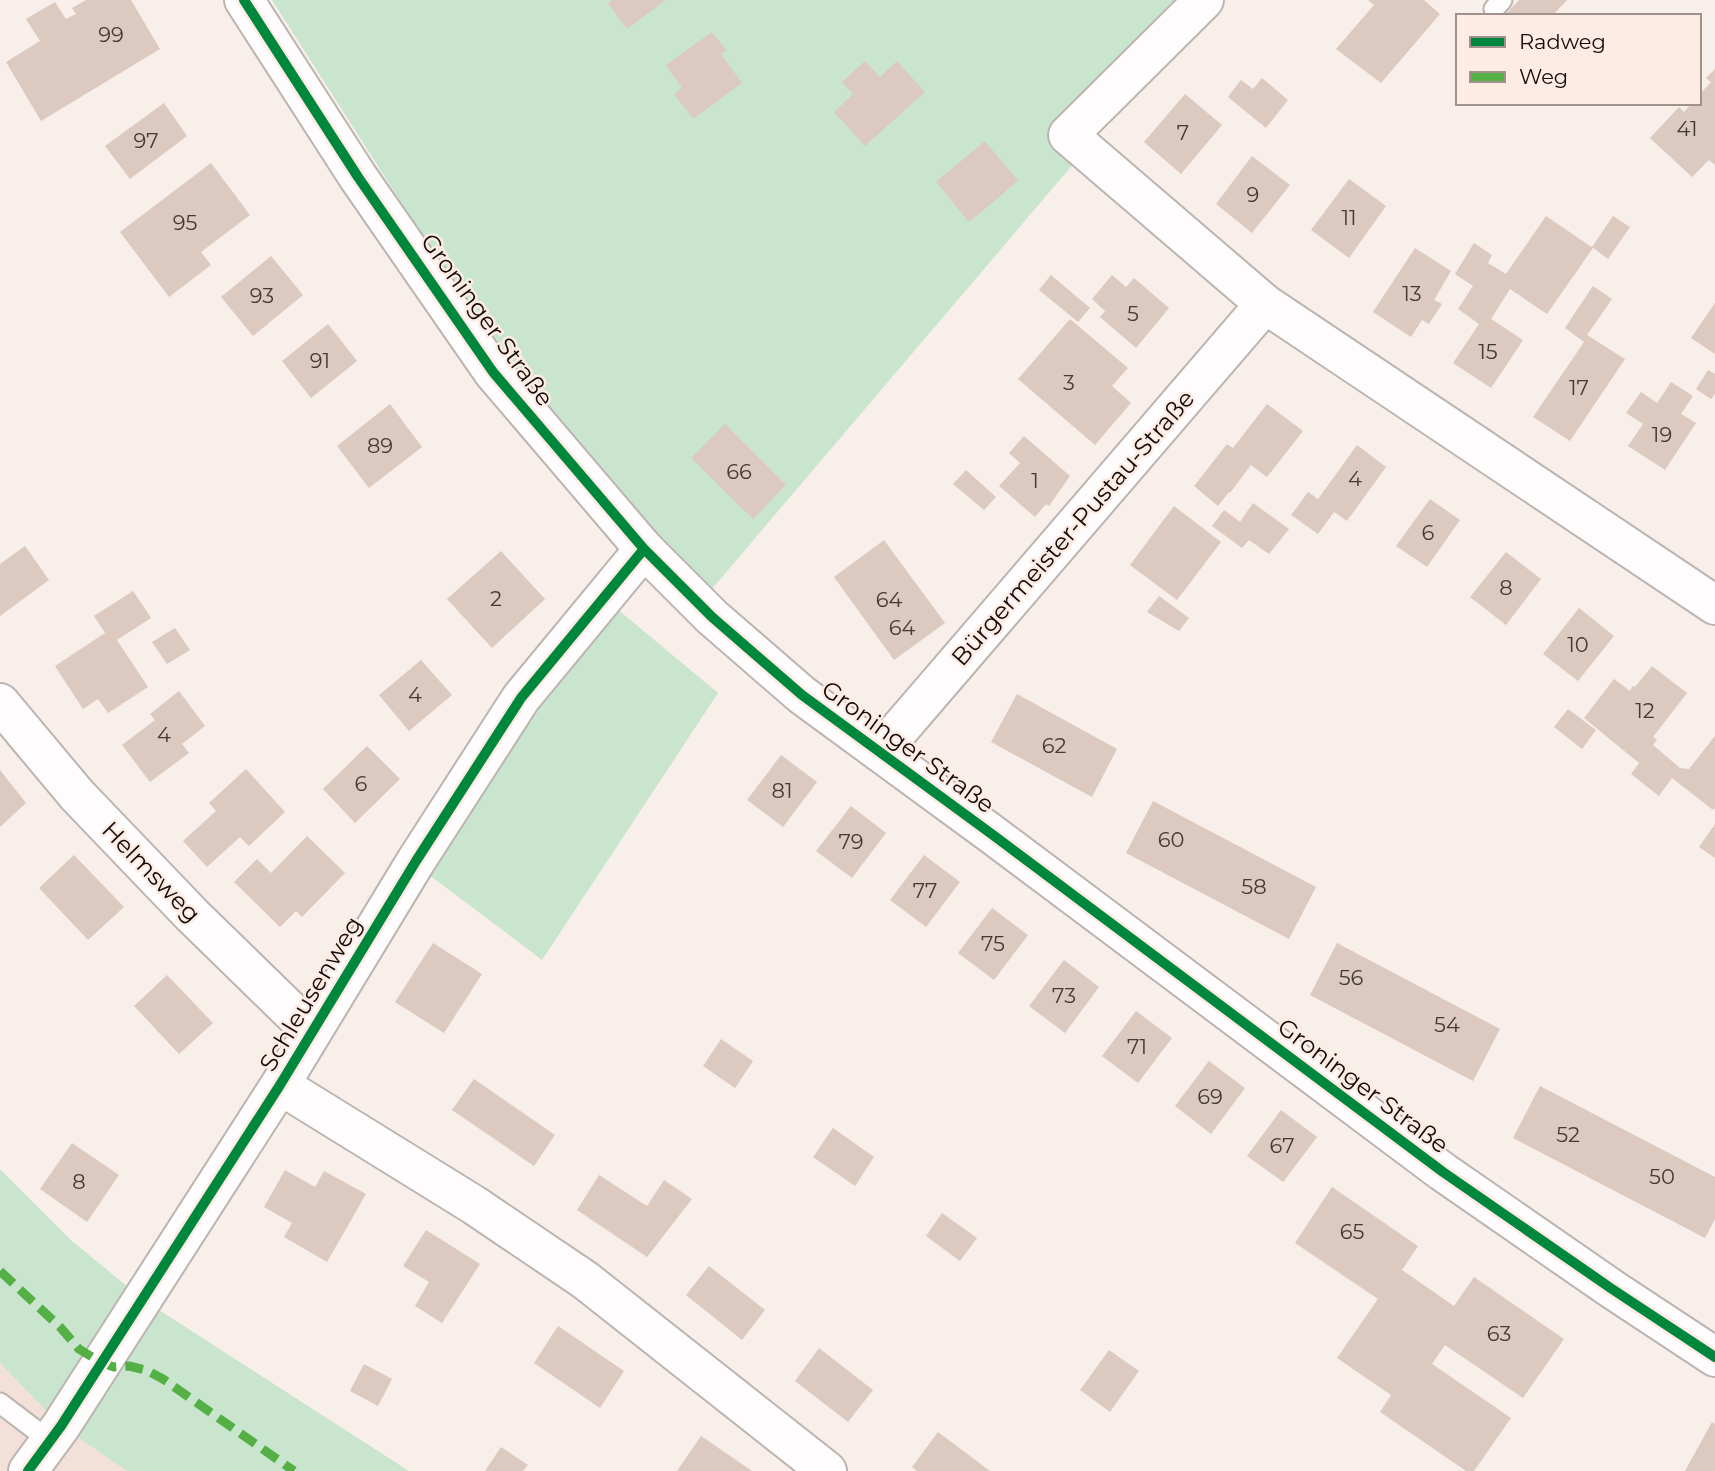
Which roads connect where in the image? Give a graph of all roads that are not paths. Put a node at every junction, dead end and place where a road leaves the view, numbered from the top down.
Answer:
1 (244, 0) edge
2 (1203, 0) edge
3 (1265, 304) junction
4 (644, 550) junction
5 (1715, 605) edge
6 (0, 703) edge
7 (880, 752) junction
8 (312, 1032) junction
9 (280, 1085) junction
10 (1715, 1357) edge
11 (0, 1403) edge
12 (39, 1456) edge
13 (827, 1471) edge

1 - 4 street, Groninger Straße
2 - 3 street
3 - 5 street
3 - 7 street, Bürgermeister-Pustau-Straße
4 - 7 street, Groninger Straße
4 - 8 street, Schleusenweg
6 - 8 street, Helmsweg
7 - 10 street, Groninger Straße
8 - 9 street, Schleusenweg
9 - 12 street, Schleusenweg
9 - 13 street
11 - 12 lane

